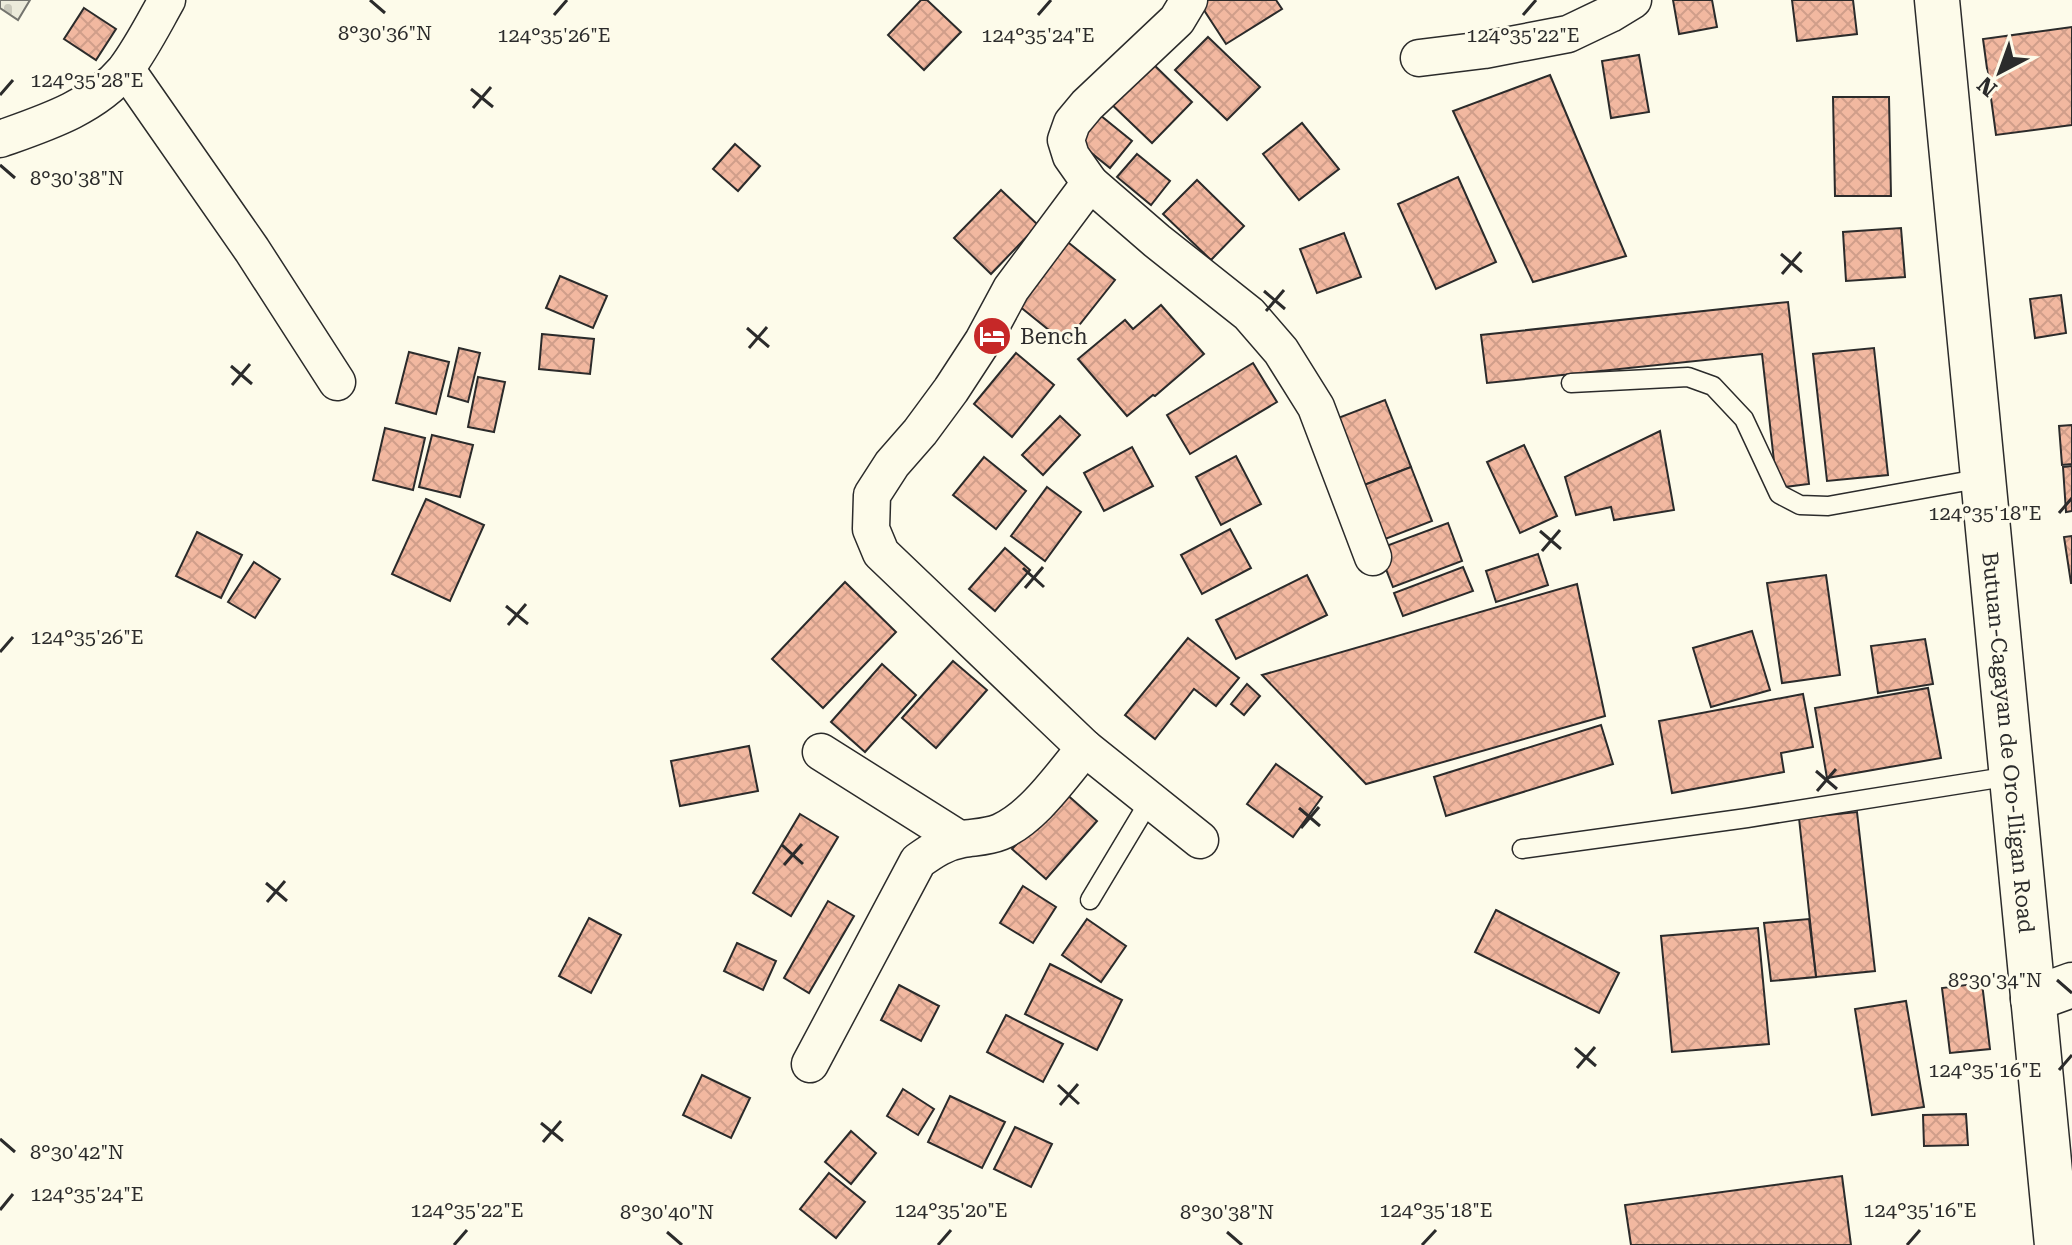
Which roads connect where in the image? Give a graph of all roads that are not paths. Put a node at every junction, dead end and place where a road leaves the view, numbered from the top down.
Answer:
1 (167, 0) edge
2 (1189, 0) edge
3 (1633, 0) edge
4 (1937, 0) edge
5 (1419, 58) dead end
6 (126, 69) junction
7 (0, 139) edge
8 (1090, 183) junction
9 (337, 382) dead end
10 (1571, 383) dead end
11 (1983, 478) junction
12 (1373, 557) dead end
13 (1085, 748) junction
14 (821, 752) dead end
15 (2011, 776) junction
16 (1150, 800) junction
17 (959, 839) junction
18 (1200, 840) dead end
19 (1522, 849) dead end
20 (1090, 900) dead end
21 (2052, 992) edge
22 (810, 1064) dead end
23 (2057, 1245) edge

1 - 6 street
2 - 8 street
3 - 5 street
4 - 11 highway, Butuan-Cagayan de Oro-Iligan Road
6 - 7 street
6 - 9 street
8 - 12 street
8 - 13 street
10 - 11 lane
11 - 15 highway, Butuan-Cagayan de Oro-Iligan Road
13 - 16 street
13 - 17 street
14 - 17 street
15 - 19 lane
15 - 21 highway, Butuan-Cagayan de Oro-Iligan Road
16 - 18 street
16 - 20 lane
17 - 22 street
21 - 23 highway, Butuan-Cagayan de Oro-Iligan Road

